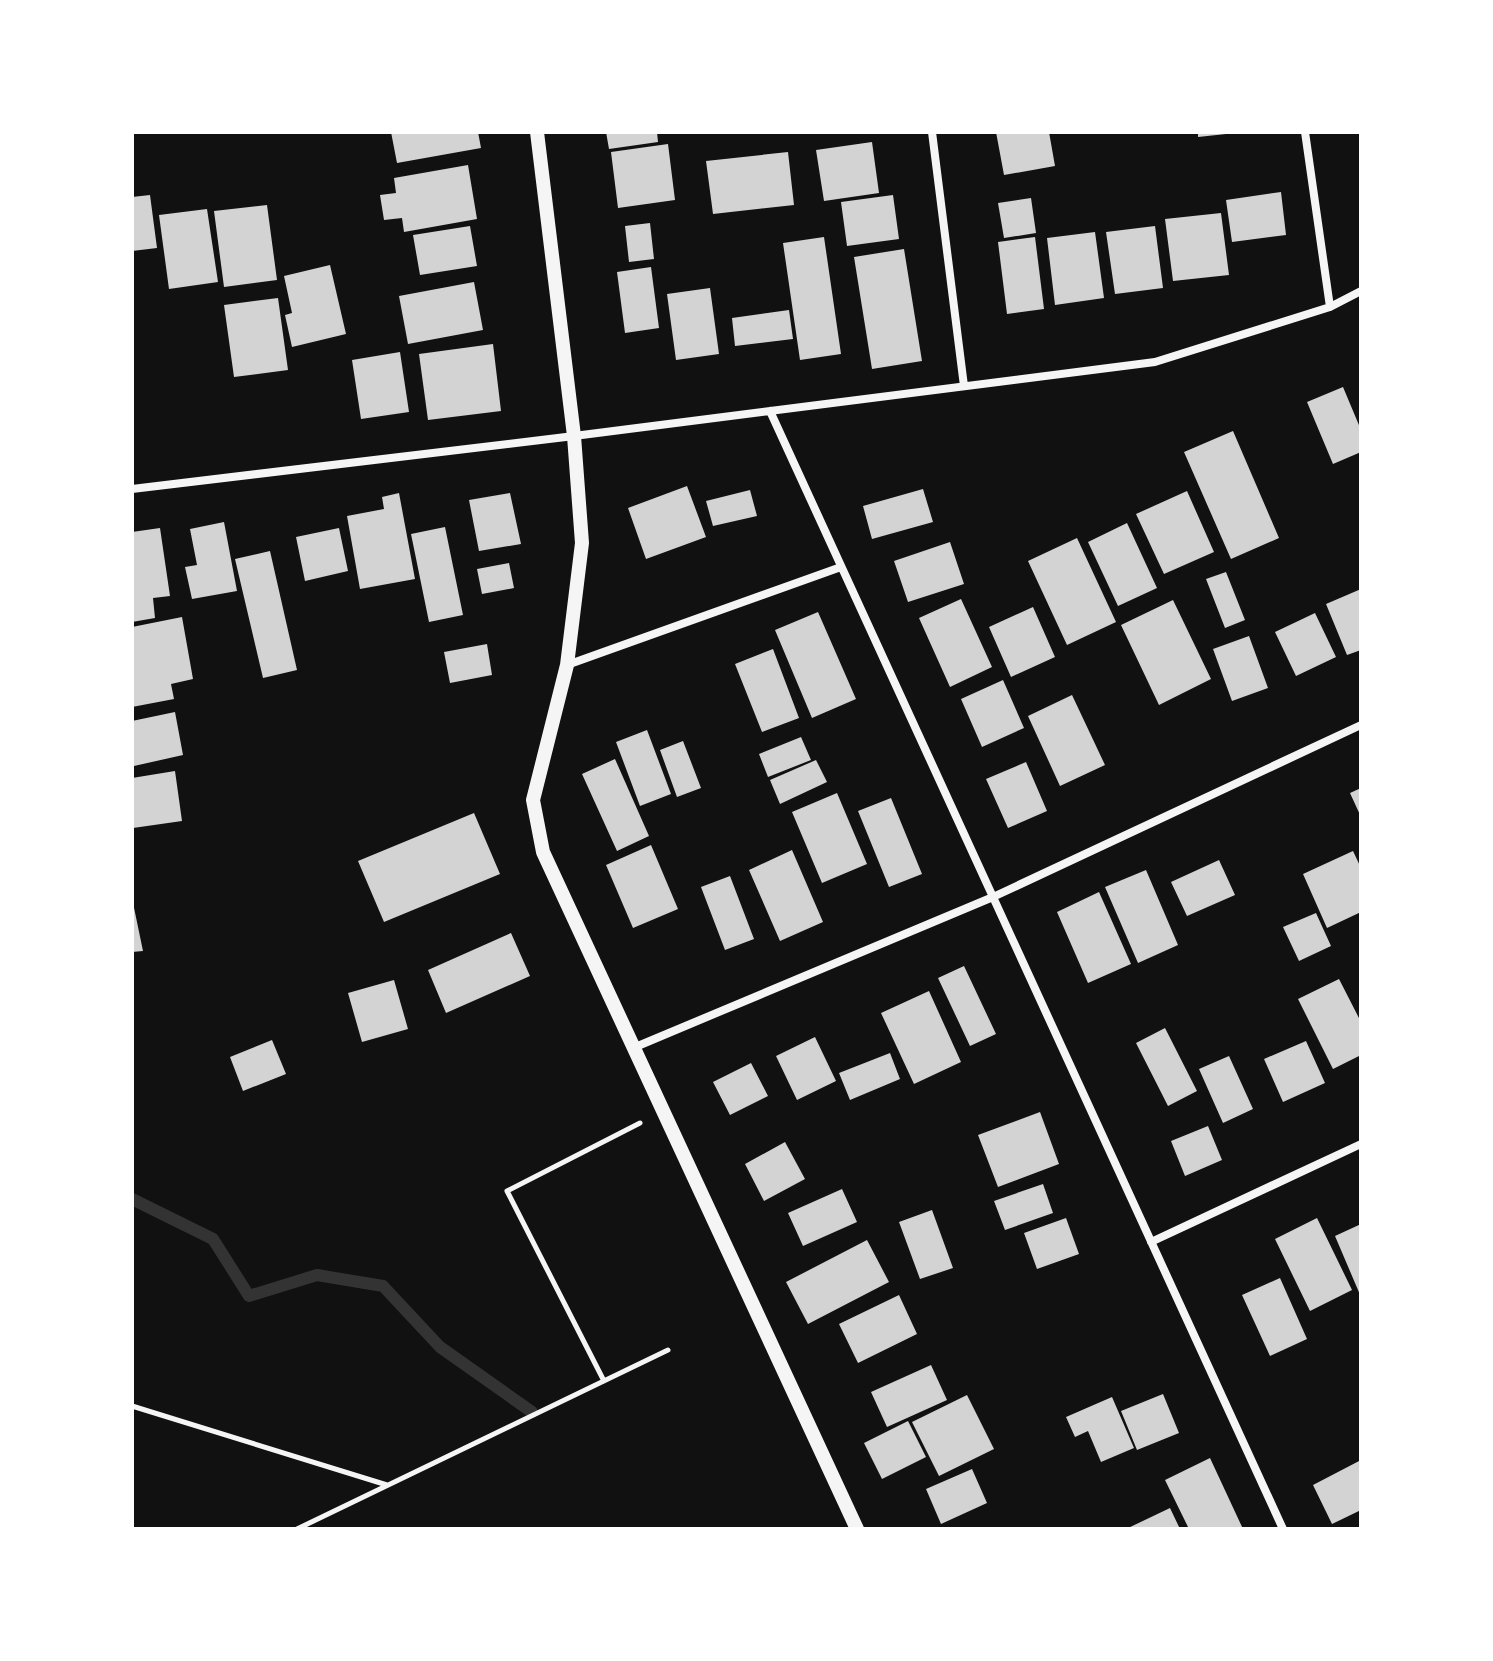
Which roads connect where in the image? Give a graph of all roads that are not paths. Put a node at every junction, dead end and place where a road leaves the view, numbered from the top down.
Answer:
1 (537, 132) edge
2 (932, 132) edge
3 (1305, 132) edge
4 (1361, 291) edge
5 (1330, 307) junction
6 (964, 386) junction
7 (770, 411) junction
8 (574, 436) junction
9 (132, 489) edge
10 (841, 567) junction
11 (567, 665) junction
12 (1361, 725) edge
13 (993, 897) junction
14 (633, 1048) junction
15 (1361, 1144) edge
16 (1151, 1242) junction
17 (857, 1529) edge
18 (1283, 1529) edge

1 - 8 street
2 - 6 street
3 - 5 street
4 - 5 street
5 - 6 street
6 - 7 street
7 - 8 street
7 - 10 street
8 - 9 street
8 - 11 street
10 - 11 street
10 - 13 street
11 - 14 street
12 - 13 street
13 - 14 street
13 - 16 street
14 - 17 street
15 - 16 street
16 - 18 street

